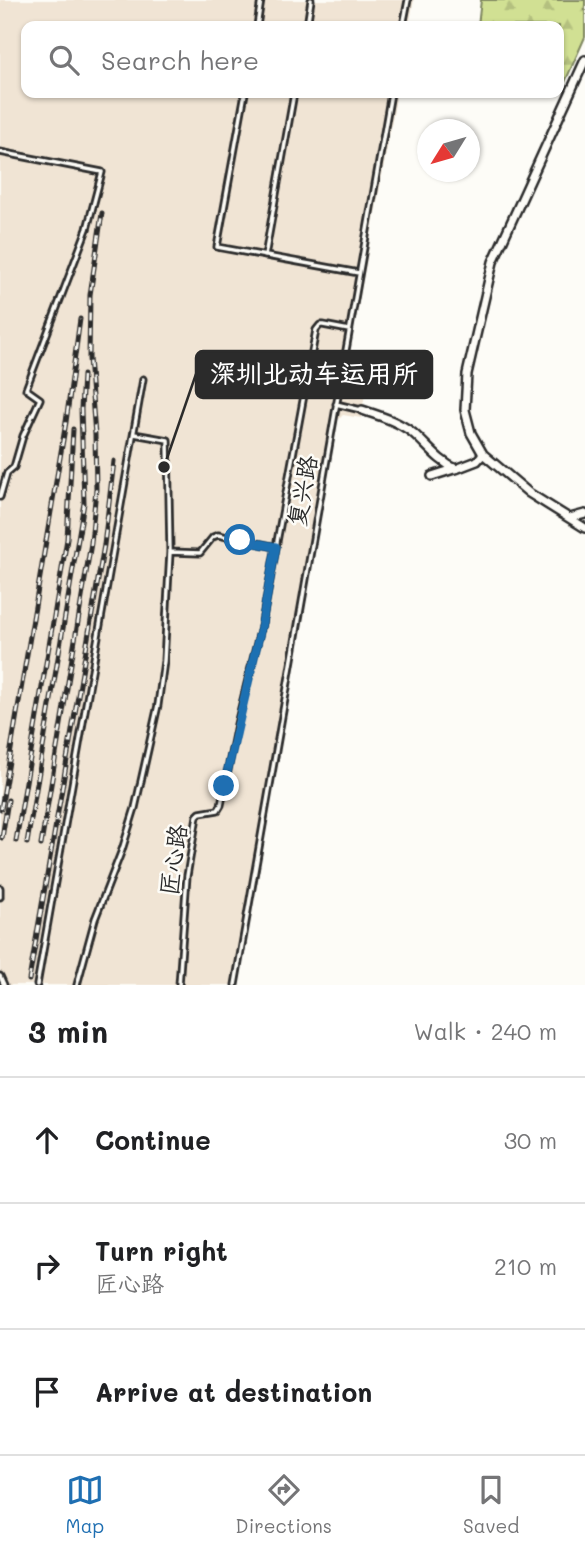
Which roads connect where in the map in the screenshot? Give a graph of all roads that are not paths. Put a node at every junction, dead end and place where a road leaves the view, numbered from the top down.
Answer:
1 (261, 0) edge
2 (311, 0) edge
3 (408, 0) edge
4 (258, 21) edge
5 (308, 21) edge
6 (404, 21) edge
7 (585, 60) edge
8 (244, 98) edge
9 (294, 98) edge
10 (390, 98) edge
11 (0, 152) edge
12 (265, 256) junction
13 (359, 272) junction
14 (348, 332) junction
15 (143, 379) dead end
16 (336, 404) junction
17 (362, 411) joint
18 (134, 434) junction
19 (483, 454) junction
20 (456, 469) junction
21 (432, 476) dead end
22 (0, 497) edge
23 (585, 514) edge
24 (570, 518) junction
25 (585, 528) edge
26 (276, 547) junction
27 (170, 552) junction
28 (0, 888) edge
29 (0, 897) edge
30 (0, 976) edge
31 (1, 985) edge
32 (37, 985) edge
33 (77, 985) edge
34 (179, 985) edge
35 (235, 985) edge

1 - 4 lane
2 - 5 lane
3 - 6 lane
7 - 19 street
8 - 12 lane
9 - 12 lane
10 - 13 lane, 复兴路
11 - 22 lane
12 - 13 lane
13 - 14 lane, 复兴路
14 - 16 lane, 复兴路
14 - 26 lane
15 - 18 lane
16 - 17 lane
16 - 35 lane, 复兴路
17 - 20 street
18 - 27 lane
18 - 32 lane
19 - 20 street
19 - 24 street
20 - 21 street
23 - 24 street
24 - 25 street
26 - 27 lane
26 - 34 lane, 匠心路
27 - 33 lane
28 - 29 lane
30 - 31 lane

